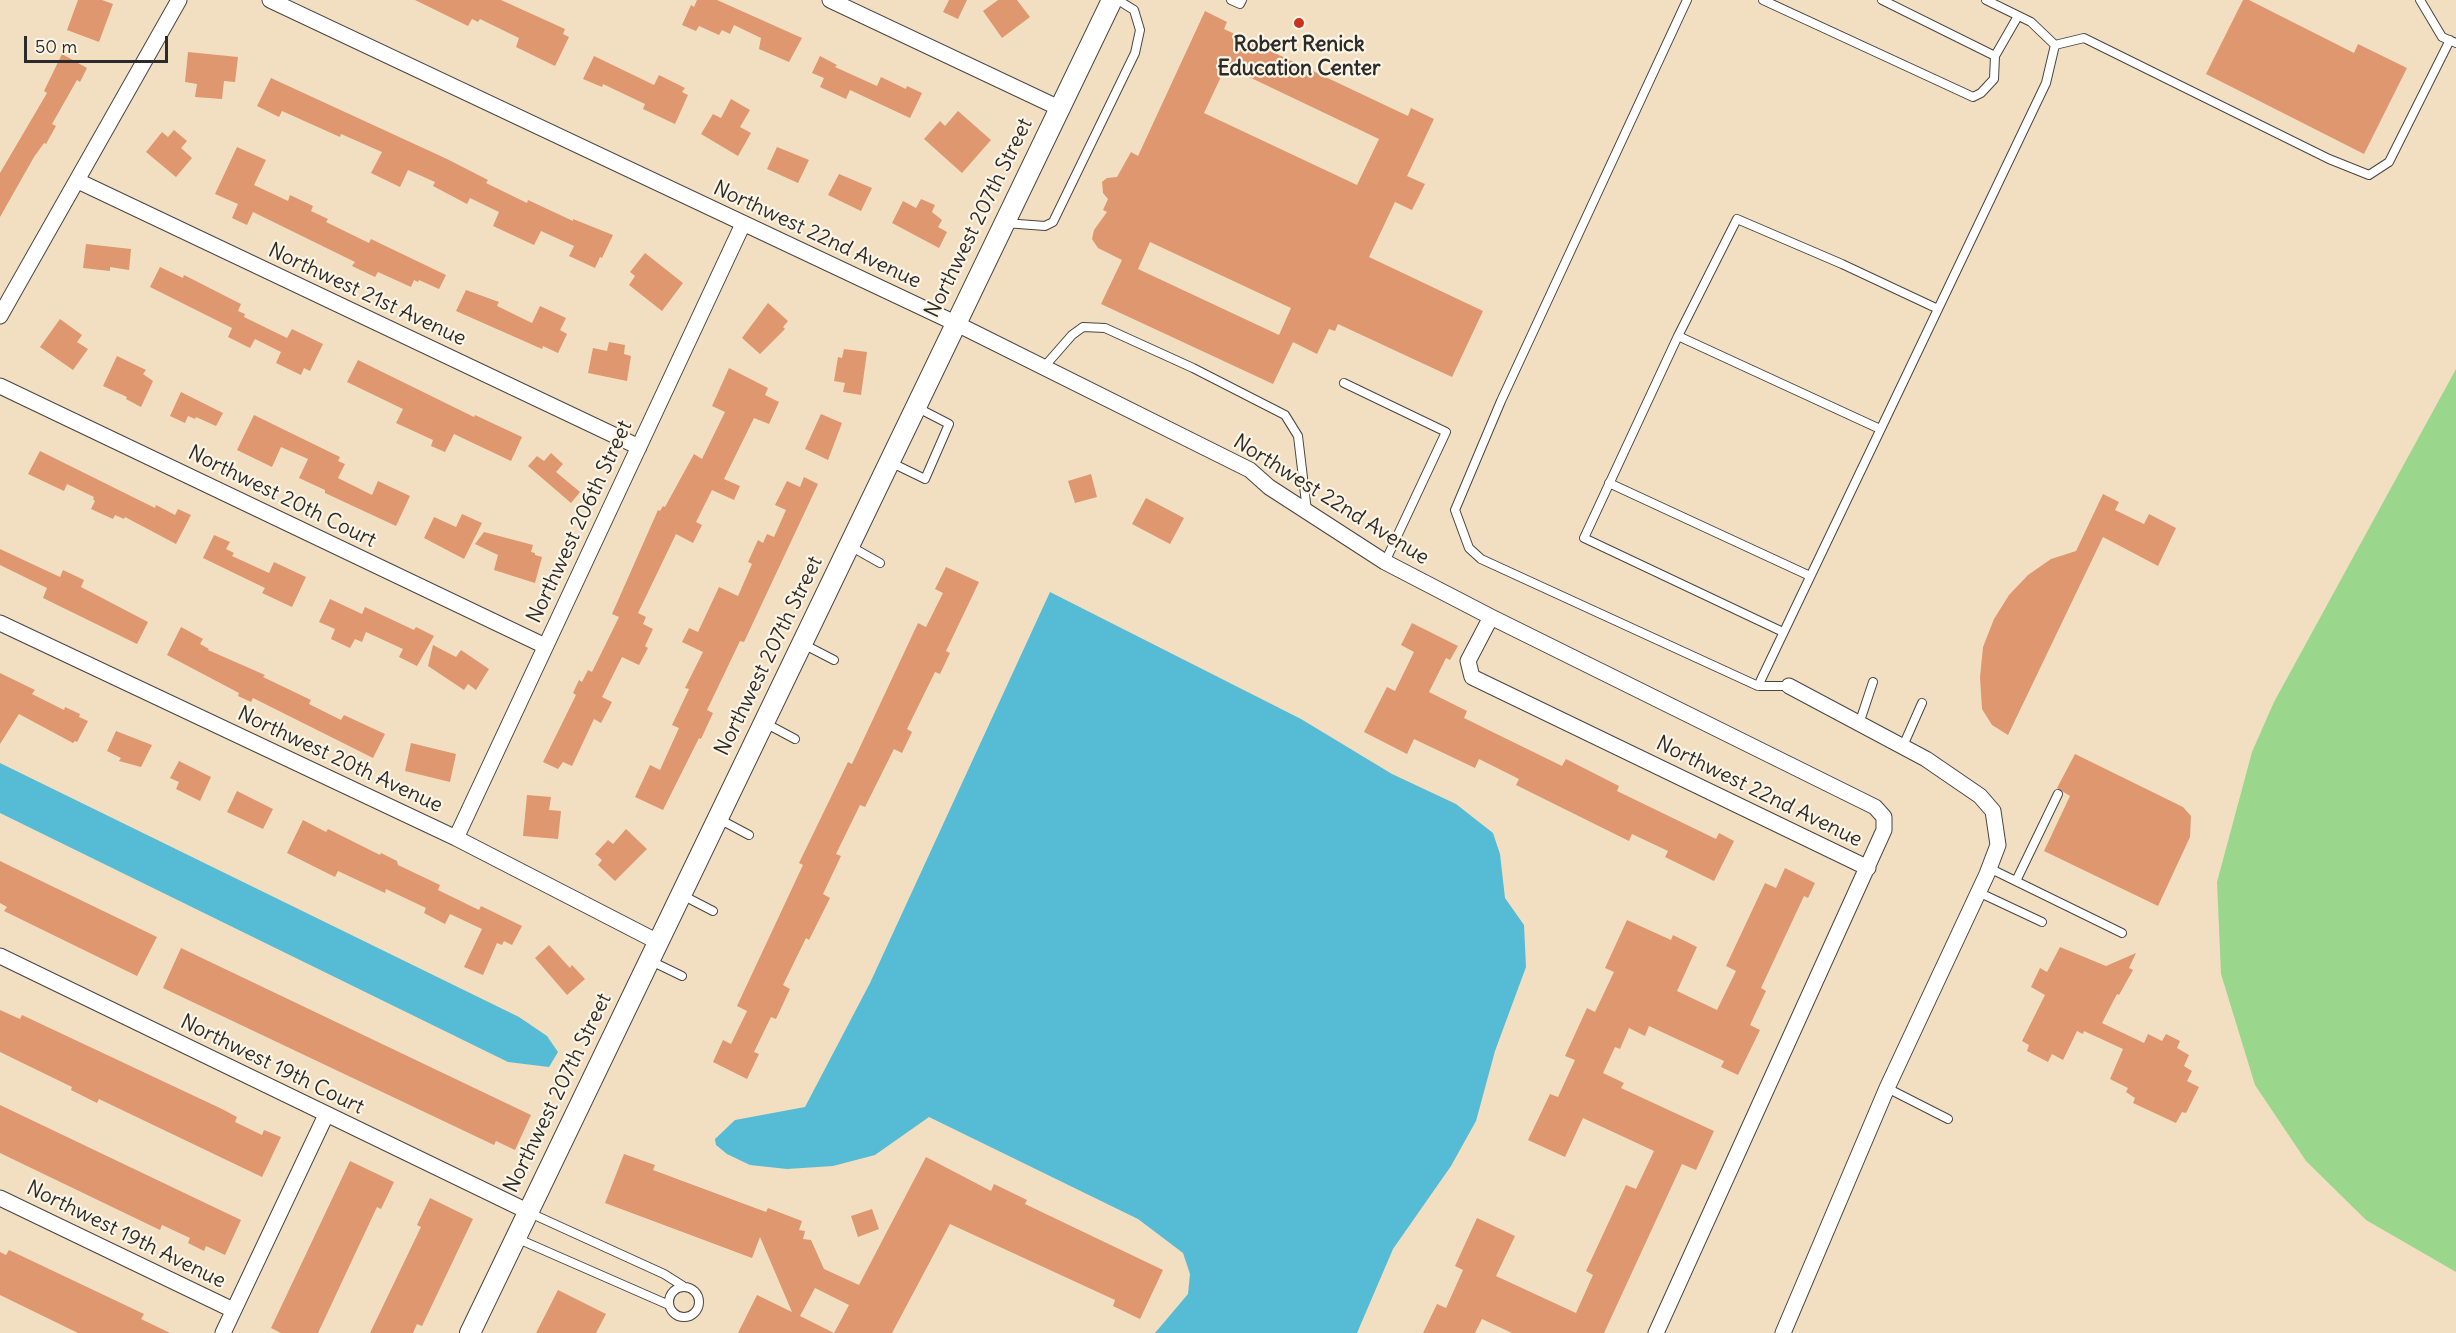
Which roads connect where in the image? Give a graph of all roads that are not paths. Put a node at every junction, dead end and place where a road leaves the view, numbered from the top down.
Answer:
1 (179, 0) edge
2 (270, 0) edge
3 (830, 0) edge
4 (1112, 0) edge
5 (1118, 0) edge
6 (1231, 0) edge
7 (1242, 0) edge
8 (1687, 0) edge
9 (1763, 0) edge
10 (1882, 0) edge
11 (1986, 0) edge
12 (2420, 0) edge
13 (2018, 15) junction
14 (2453, 42) edge
15 (2055, 45) junction
16 (1995, 56) junction
17 (1059, 108) junction
18 (78, 181) junction
19 (1004, 223) junction
20 (743, 224) junction
21 (1938, 309) junction
22 (0, 316) edge
23 (955, 323) junction
24 (1678, 336) junction
25 (1044, 367) junction
26 (1344, 383) dead end
27 (0, 386) edge
28 (915, 407) junction
29 (1880, 429) junction
30 (639, 447) junction
31 (889, 461) junction
32 (1609, 483) junction
33 (1308, 512) junction
34 (849, 545) junction
35 (1384, 562) junction
36 (880, 563) dead end
37 (1810, 576) junction
38 (1491, 617) junction
39 (0, 623) edge
40 (1783, 632) junction
41 (801, 644) junction
42 (545, 646) junction
43 (834, 660) dead end
44 (1873, 682) dead end
45 (1758, 686) junction
46 (1789, 686) joint
47 (1922, 703) dead end
48 (764, 723) junction
49 (1859, 724) junction
50 (795, 739) dead end
51 (1903, 746) junction
52 (2058, 794) dead end
53 (717, 819) junction
54 (749, 835) dead end
55 (456, 838) junction
56 (1868, 868) junction
57 (1989, 868) junction
58 (2016, 881) junction
59 (1978, 892) junction
60 (681, 894) junction
61 (713, 911) dead end
62 (2042, 922) dead end
63 (2122, 933) dead end
64 (658, 942) junction
65 (0, 956) edge
66 (649, 960) junction
67 (682, 976) dead end
68 (1887, 1088) junction
69 (326, 1115) junction
70 (1948, 1119) dead end
71 (0, 1198) edge
72 (527, 1211) junction
73 (515, 1237) junction
74 (683, 1286) junction
75 (669, 1305) junction
76 (233, 1310) junction
77 (223, 1333) edge
78 (470, 1333) edge
79 (1656, 1333) edge
80 (1783, 1333) edge

1 - 18 street
2 - 20 street, Northwest 22nd Avenue
3 - 17 street
4 - 17 street, Northwest 207th Street
5 - 19 lane
6 - 7 lane
8 - 45 lane
9 - 16 lane
10 - 16 lane
11 - 13 lane
12 - 14 lane
13 - 15 lane
13 - 16 lane
14 - 15 lane
15 - 21 lane
17 - 19 street, Northwest 207th Street
18 - 22 street
18 - 30 street, Northwest 21st Avenue
19 - 23 street, Northwest 207th Street
20 - 23 street, Northwest 22nd Avenue
20 - 30 street, Northwest 206th Street
21 - 24 lane
21 - 29 lane
23 - 25 street, Northwest 22nd Avenue
23 - 28 street, Northwest 207th Street
24 - 29 lane
24 - 32 lane
25 - 33 street, Northwest 22nd Avenue
25 - 33 lane
26 - 35 lane
27 - 42 street, Northwest 20th Court
28 - 31 street, Northwest 207th Street
28 - 31 lane
29 - 37 lane
30 - 42 street, Northwest 206th Street
31 - 34 street, Northwest 207th Street
32 - 37 lane
32 - 40 lane
33 - 35 street, Northwest 22nd Avenue
34 - 36 lane
34 - 41 street, Northwest 207th Street
35 - 38 street, Northwest 22nd Avenue
37 - 40 lane
38 - 56 street, Northwest 22nd Avenue
38 - 56 street, Northwest 22nd Avenue
39 - 55 street, Northwest 20th Avenue
40 - 45 lane
41 - 43 lane
41 - 48 street, Northwest 207th Street
42 - 55 street, Northwest 206th Street
44 - 49 lane
45 - 46 lane
46 - 49 street
47 - 51 lane
48 - 50 lane
48 - 53 street, Northwest 207th Street
49 - 51 street
51 - 57 street
52 - 58 lane
53 - 54 lane
53 - 60 street, Northwest 207th Street
55 - 64 street, Northwest 20th Avenue
56 - 79 street
57 - 58 lane
57 - 59 street
58 - 63 lane
59 - 62 lane
59 - 68 street
60 - 61 lane
60 - 64 street, Northwest 207th Street
64 - 66 street, Northwest 207th Street
65 - 69 street, Northwest 19th Court
66 - 67 lane
66 - 72 street, Northwest 207th Street
68 - 70 lane
68 - 80 street
69 - 72 street, Northwest 19th Court
69 - 76 street
71 - 76 street, Northwest 19th Avenue
72 - 73 street, Northwest 207th Street
72 - 74 lane
73 - 75 lane
73 - 78 street, Northwest 207th Street
74 - 75 lane
74 - 75 lane
76 - 77 street

